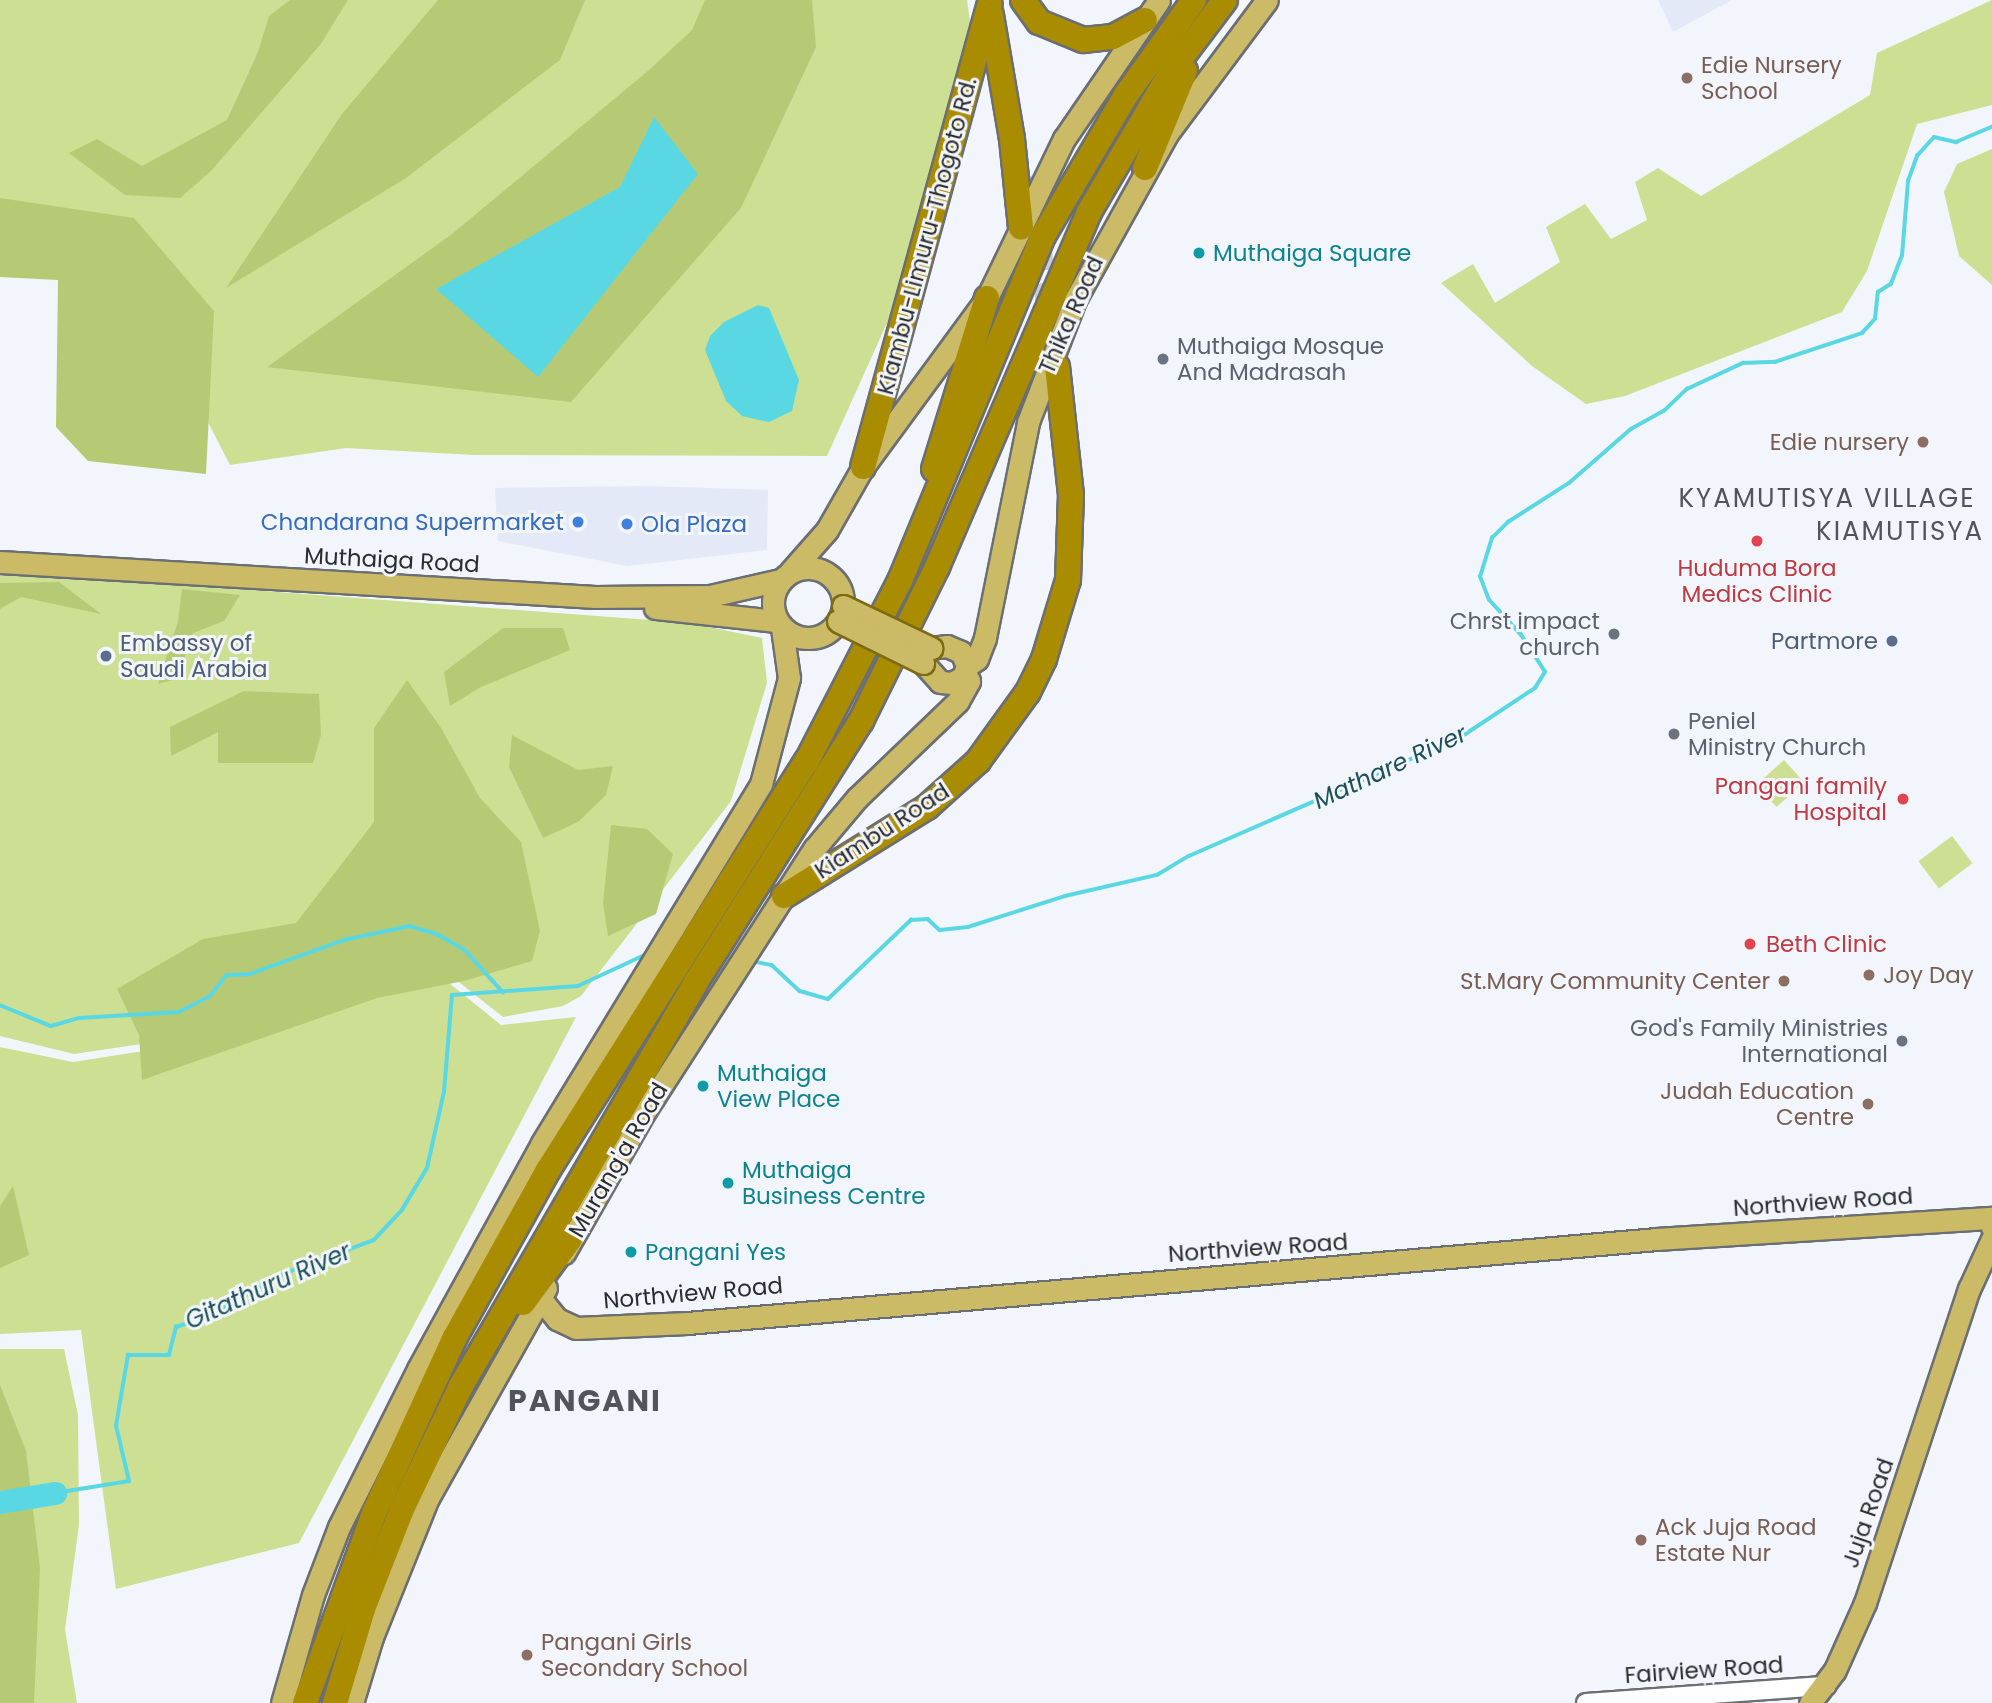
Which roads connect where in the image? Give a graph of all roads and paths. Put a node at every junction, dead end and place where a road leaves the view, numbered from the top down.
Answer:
1 (1023, 0) edge
2 (1194, 0) edge
3 (1225, 0) edge
4 (1267, 0) edge
5 (995, 1) edge
6 (1152, 10) edge
7 (1202, 32) junction
8 (1146, 168) junction
9 (1028, 176) tunnel mouth
10 (1020, 228) junction
11 (988, 298) junction
12 (1057, 367) dead end
13 (863, 467) junction
14 (921, 531) junction
15 (0, 562) edge
16 (785, 576) junction
17 (595, 597) junction
18 (841, 614) junction
19 (779, 624) junction
20 (911, 626) joint
21 (927, 656) junction
22 (966, 669) junction
23 (784, 896) junction
24 (527, 1173) junction
25 (1992, 1218) edge
26 (1992, 1227) edge
27 (570, 1239) junction
28 (1992, 1239) edge
29 (1992, 1269) edge
30 (540, 1298) junction
31 (1955, 1330) junction
32 (455, 1336) junction
33 (488, 1341) junction
34 (1826, 1686) junction
35 (282, 1703) edge
36 (305, 1703) edge
37 (335, 1703) edge
38 (352, 1703) edge
39 (1586, 1703) edge
40 (1810, 1703) edge

1 - 6 highway
2 - 14 highway
3 - 7 highway, Thika Road
4 - 8 main road, Thika Road
5 - 9 highway
5 - 10 highway
5 - 13 highway, Kiambu-Limuru-Thogoto Rd.
6 - 10 main road
7 - 8 highway
7 - 20 highway, Thika Road
8 - 22 main road, Thika Road
10 - 11 main road
11 - 13 main road
11 - 14 highway
12 - 23 highway, Kiambu Road
13 - 16 main road
14 - 32 highway
15 - 17 main road, Muthaiga Road
16 - 17 main road, Muthaiga Road
16 - 18 main road
16 - 19 main road
17 - 19 main road
18 - 19 main road
18 - 21 main road, bridge
19 - 24 main road
20 - 33 highway, Murang'a Road
21 - 22 main road
21 - 22 main road
22 - 23 main road, Murang'a Road
23 - 27 main road, Murang'a Road
24 - 32 highway
24 - 35 main road
25 - 26 main road
25 - 30 main road, Northview Road
27 - 30 main road, Murang'a Road
27 - 33 highway
28 - 31 main road, Juja Road
29 - 31 main road, Juja Road
30 - 38 main road, Murang'a Road
31 - 34 main road, Juja Road
32 - 36 highway
33 - 37 highway, Murang'a Road
34 - 39 street, Fairview Road
34 - 40 main road, Juja Road

